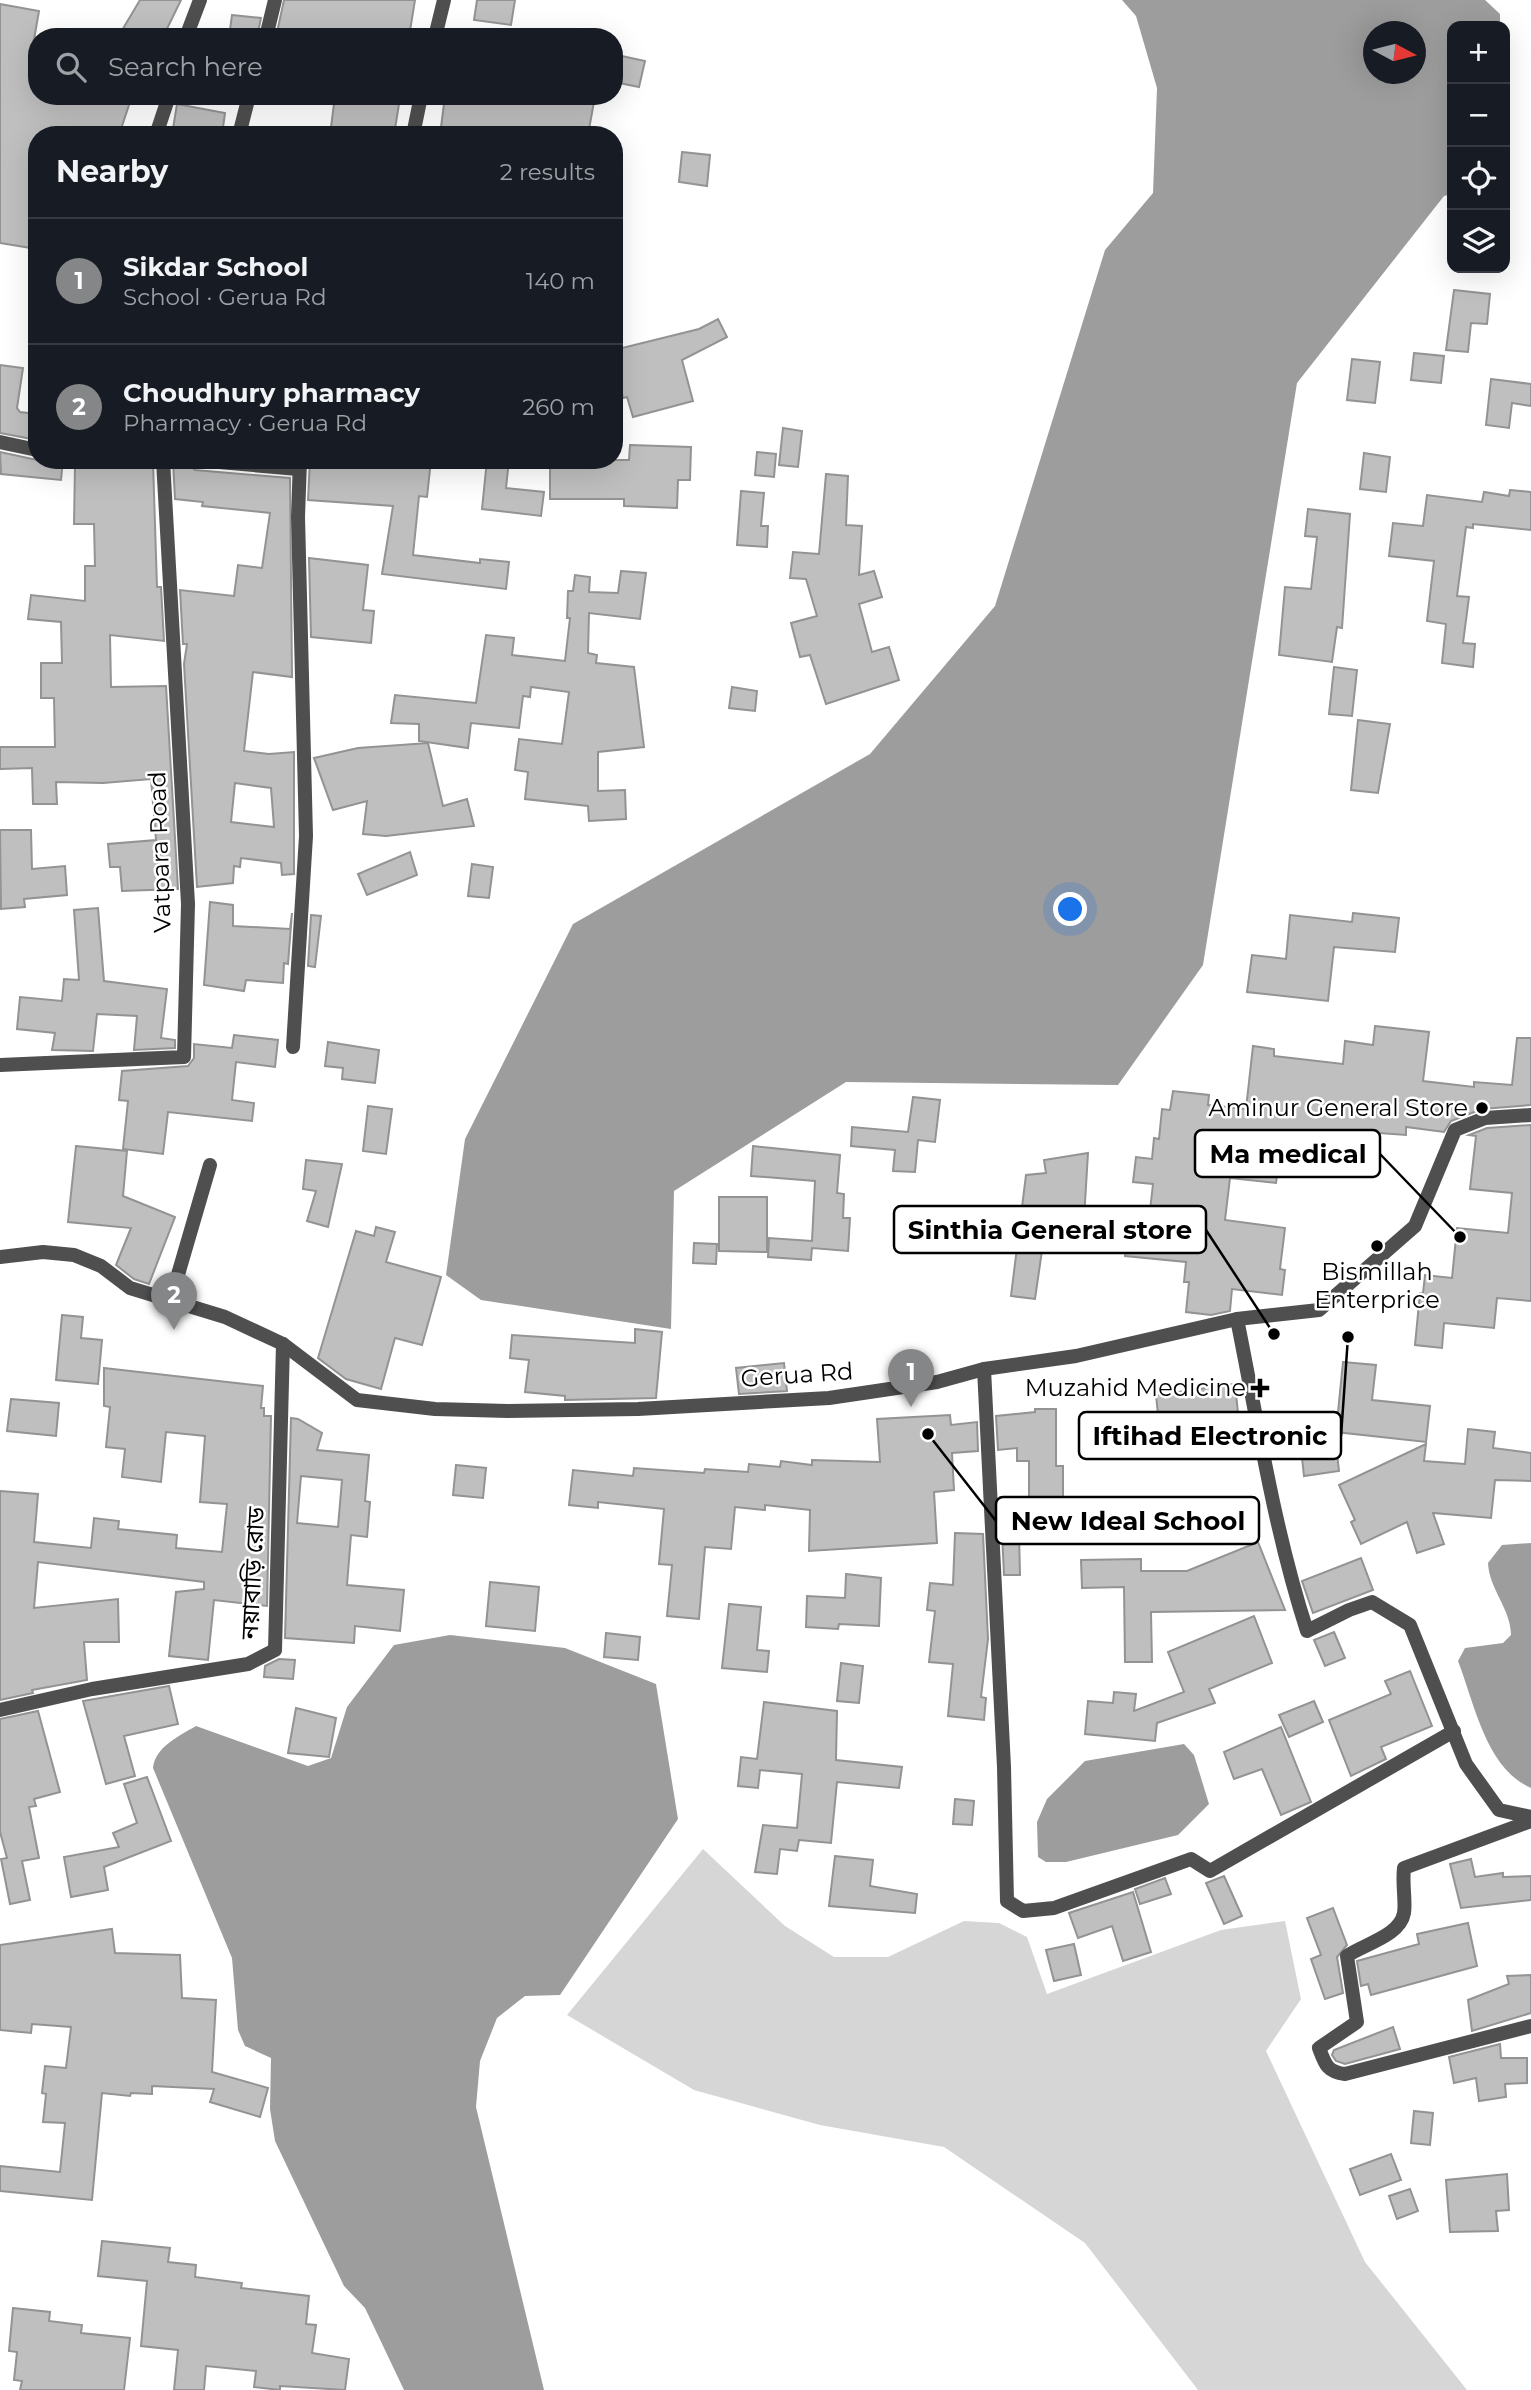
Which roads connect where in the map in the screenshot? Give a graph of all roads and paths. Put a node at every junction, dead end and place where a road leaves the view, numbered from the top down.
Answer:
1 (200, 0) edge
2 (275, 0) edge
3 (444, 0) edge
4 (189, 28) edge
5 (267, 28) edge
6 (437, 28) edge
7 (166, 105) edge
8 (247, 105) edge
9 (419, 105) edge
10 (159, 126) edge
11 (241, 126) edge
12 (415, 126) edge
13 (0, 442) edge
14 (28, 448) edge
15 (164, 469) edge
16 (299, 469) edge
17 (293, 1047) dead end
18 (0, 1065) edge
19 (1531, 1115) edge
20 (210, 1165) dead end
21 (0, 1257) edge
22 (170, 1302) junction
23 (1237, 1319) junction
24 (283, 1345) junction
25 (984, 1369) junction
26 (0, 1710) edge
27 (1454, 1731) junction
28 (1531, 1819) edge
29 (1531, 2026) edge

1 - 4 street
2 - 5 street
3 - 6 street
7 - 10 street
8 - 11 street
9 - 12 street
13 - 14 street
15 - 18 street, Vatpara Road
16 - 17 street
19 - 23 street, Gerua Rd
20 - 22 street
21 - 22 street, Gerua Rd
22 - 24 street, Gerua Rd
23 - 25 street, Gerua Rd
23 - 27 street
24 - 25 street, Gerua Rd
24 - 26 street, নয়াবাড়ি রোড
25 - 27 street
27 - 28 street
28 - 29 street

